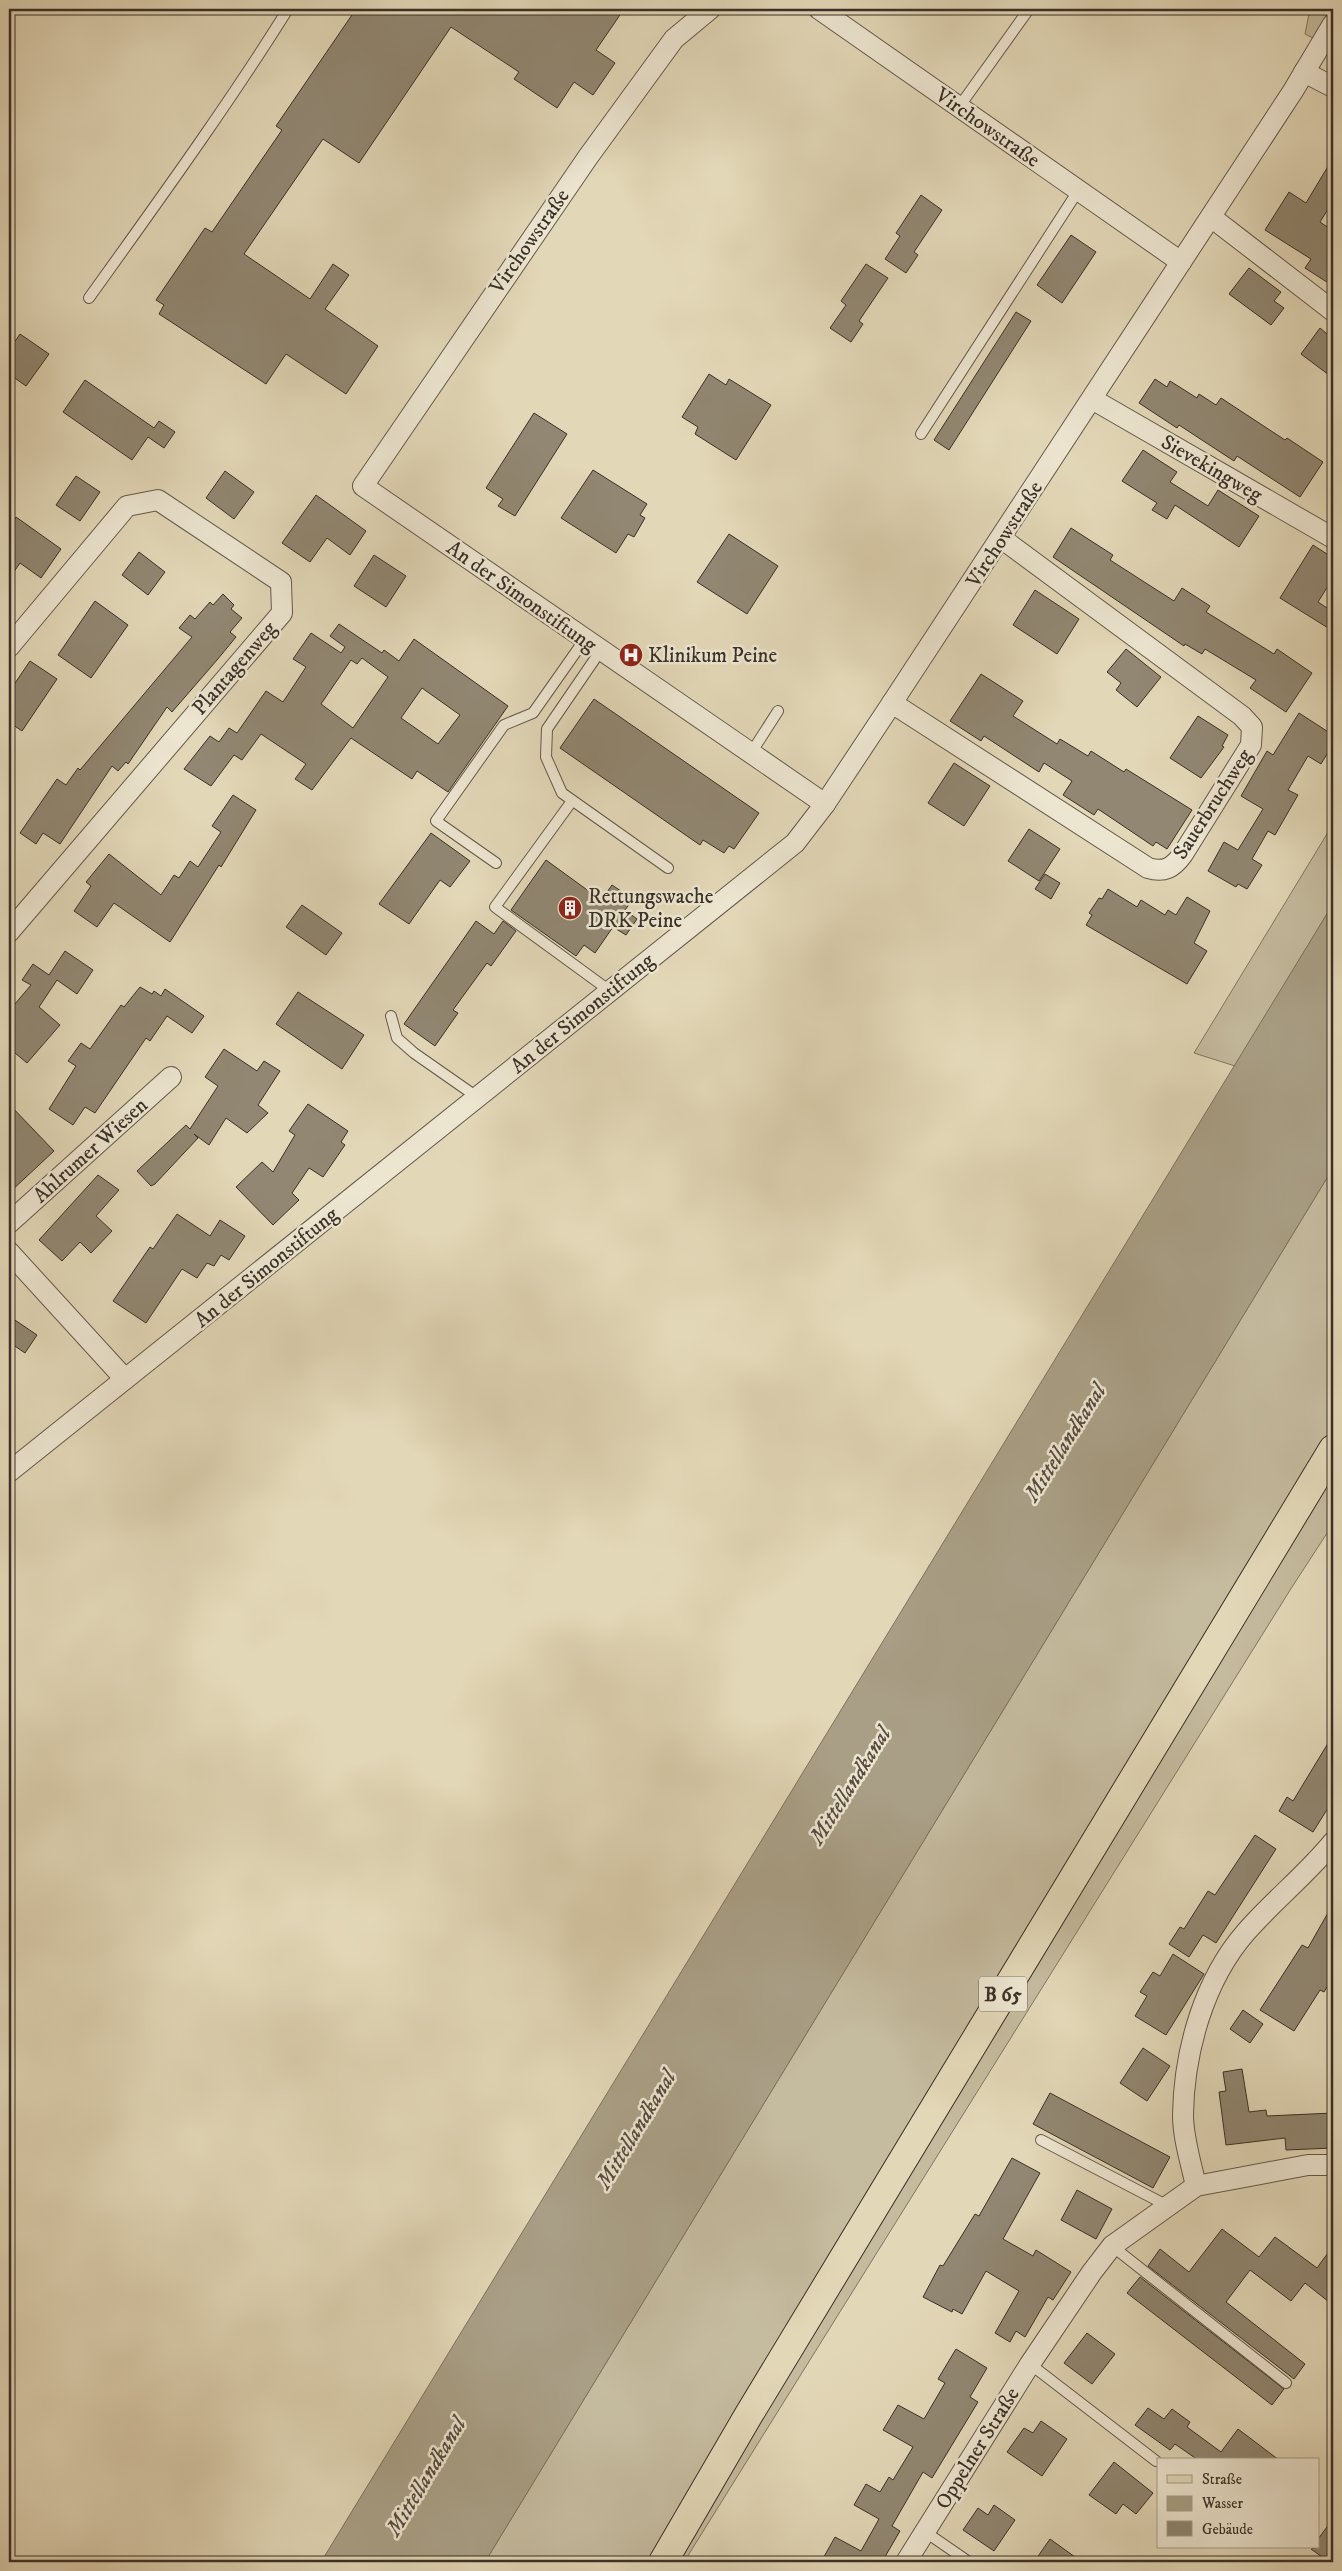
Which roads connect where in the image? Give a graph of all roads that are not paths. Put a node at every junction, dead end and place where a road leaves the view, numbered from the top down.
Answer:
1 (288, 9) edge
2 (710, 9) edge
3 (819, 9) edge
4 (1029, 9) edge
5 (1333, 24) edge
6 (1304, 72) junction
7 (1333, 87) edge
8 (959, 107) junction
9 (1078, 190) junction
10 (1211, 217) junction
11 (1181, 262) junction
12 (89, 298) dead end
13 (1333, 311) edge
14 (1092, 399) junction
15 (921, 434) dead end
16 (362, 486) joint
17 (1001, 538) junction
18 (1333, 538) edge
19 (593, 645) junction
20 (9, 647) edge
21 (892, 703) junction
22 (778, 711) dead end
23 (751, 753) junction
24 (572, 801) junction
25 (825, 804) junction
26 (496, 863) dead end
27 (668, 868) dead end
28 (9, 932) edge
29 (610, 990) junction
30 (391, 1016) dead end
31 (171, 1077) dead end
32 (477, 1097) junction
33 (9, 1223) edge
34 (9, 1252) edge
35 (125, 1379) junction
36 (1333, 1450) edge
37 (9, 1472) edge
38 (1333, 1842) edge
39 (1041, 2140) dead end
40 (1333, 2165) edge
41 (1196, 2186) junction
42 (1168, 2206) junction
43 (1112, 2246) junction
44 (1030, 2364) junction
45 (1286, 2383) dead end
46 (1156, 2462) dead end
47 (924, 2532) junction
48 (663, 2562) edge
49 (906, 2562) edge
50 (969, 2562) edge

1 - 12 lane
2 - 16 street, Virchowstraße
3 - 8 street, Virchowstraße
4 - 8 lane
5 - 6 street, Virchowstraße
6 - 7 street
6 - 10 street, Virchowstraße
8 - 9 street, Virchowstraße
9 - 11 street, Virchowstraße
9 - 15 lane
10 - 11 street, Virchowstraße
10 - 13 street
11 - 14 street, Virchowstraße
14 - 17 street, Virchowstraße
14 - 18 street, Sievekingweg
16 - 19 street, An der Simonstiftung
17 - 21 street, Virchowstraße
17 - 21 street, Sauerbruchweg
19 - 23 street, An der Simonstiftung
19 - 24 lane
19 - 26 lane
20 - 28 street, Plantagenweg
21 - 25 street, Virchowstraße
22 - 23 lane
23 - 25 street, An der Simonstiftung
24 - 27 lane
24 - 29 lane
25 - 29 street, An der Simonstiftung
29 - 32 street, An der Simonstiftung
30 - 32 lane
31 - 33 street, Ahlrumer Wiesen
32 - 35 street, An der Simonstiftung
34 - 35 street
35 - 37 street, An der Simonstiftung
36 - 48 main road, B 65
38 - 41 street
39 - 42 lane
40 - 41 street, Oppelner Straße
41 - 42 street, Oppelner Straße
42 - 43 street, Oppelner Straße
43 - 44 street, Oppelner Straße
43 - 45 lane
44 - 46 lane, Oppelner Straße
44 - 47 street, Oppelner Straße
47 - 49 street, Oppelner Straße
47 - 50 lane, Oppelner Straße

